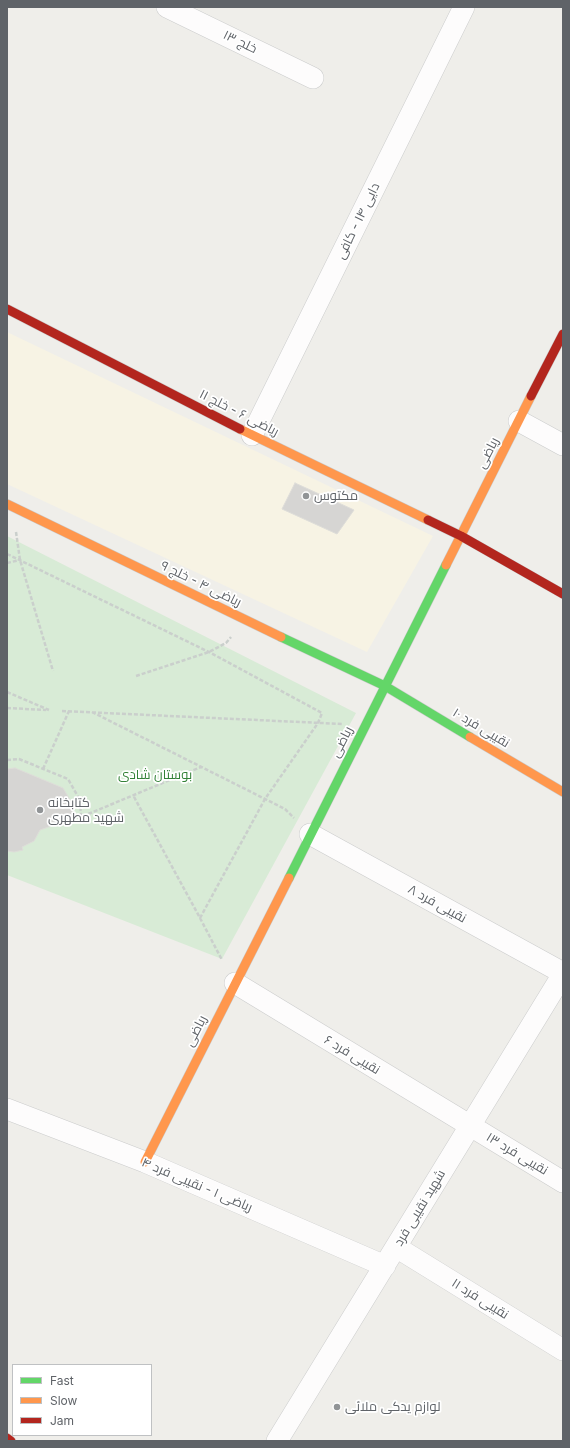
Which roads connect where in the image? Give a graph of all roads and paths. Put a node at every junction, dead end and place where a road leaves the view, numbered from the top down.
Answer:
1 (167, 7) edge
2 (464, 7) edge
3 (313, 78) dead end
4 (7, 308) edge
5 (563, 334) edge
6 (519, 421) junction
7 (252, 435) junction
8 (563, 444) edge
9 (7, 504) edge
10 (19, 510) junction
11 (461, 536) junction
12 (7, 554) edge
13 (20, 560) junction
14 (7, 563) edge
15 (563, 594) edge
16 (244, 620) junction
17 (209, 652) junction
18 (53, 671) dead end
19 (136, 676) dead end
20 (385, 686) junction
21 (7, 692) edge
22 (7, 708) edge
23 (62, 711) dead end
24 (69, 711) junction
25 (91, 711) junction
26 (318, 723) junction
27 (366, 725) junction
28 (7, 760) edge
29 (201, 767) junction
30 (43, 769) junction
31 (563, 792) edge
32 (133, 795) junction
33 (265, 799) junction
34 (310, 834) junction
35 (200, 918) junction
36 (563, 974) edge
37 (235, 983) junction
38 (7, 1109) edge
39 (470, 1126) junction
40 (144, 1162) junction
41 (563, 1182) edge
42 (396, 1247) junction
43 (385, 1266) junction
44 (563, 1350) edge
45 (7, 1438) edge
46 (11, 1441) edge
47 (278, 1441) edge

1 - 3 street, خلج ۱۳
2 - 7 street, دایی ۱۴ - کافی
4 - 7 street, ریاضی ۶ - خلج ۱۱
5 - 6 street, ریاضی
6 - 8 street
6 - 11 street, ریاضی
7 - 11 street, ریاضی ۶ - خلج ۱۱
9 - 10 street, ریاضی ۴ - خلج ۹
10 - 13 path
10 - 16 street, ریاضی ۴ - خلج ۹
11 - 15 street, ریاضی ۶ - خلج ۱۱
11 - 20 street, ریاضی
12 - 13 path
13 - 14 path
13 - 17 path
13 - 18 path
16 - 17 path
16 - 20 street, ریاضی ۴ - خلج ۹
17 - 19 path
17 - 26 path
20 - 27 street, ریاضی
20 - 31 street, نقیبی فرد ۱۰
21 - 22 path
23 - 24 path
24 - 25 path
24 - 30 path
25 - 26 path
25 - 29 path
26 - 27 path
26 - 33 path
27 - 34 street, ریاضی
28 - 30 path
29 - 32 path
29 - 33 path
30 - 32 path
32 - 35 path
33 - 34 path
33 - 35 path
34 - 36 street, نقیبی فرد ۸
34 - 37 street, ریاضی
35 - 37 path
36 - 39 street, شهید نقیبی فرد
37 - 39 street, نقیبی فرد ۶
37 - 40 street, ریاضی
38 - 40 street, ریاضی ۱ - نقیبی فرد ۴
39 - 41 street, نقیبی فرد ۱۳
39 - 42 street, شهید نقیبی فرد
40 - 43 street, ریاضی ۱ - نقیبی فرد ۴
42 - 43 street, شهید نقیبی فرد
42 - 44 street, نقیبی فرد ۱۱
43 - 47 street, شهید نقیبی فرد
45 - 46 street

